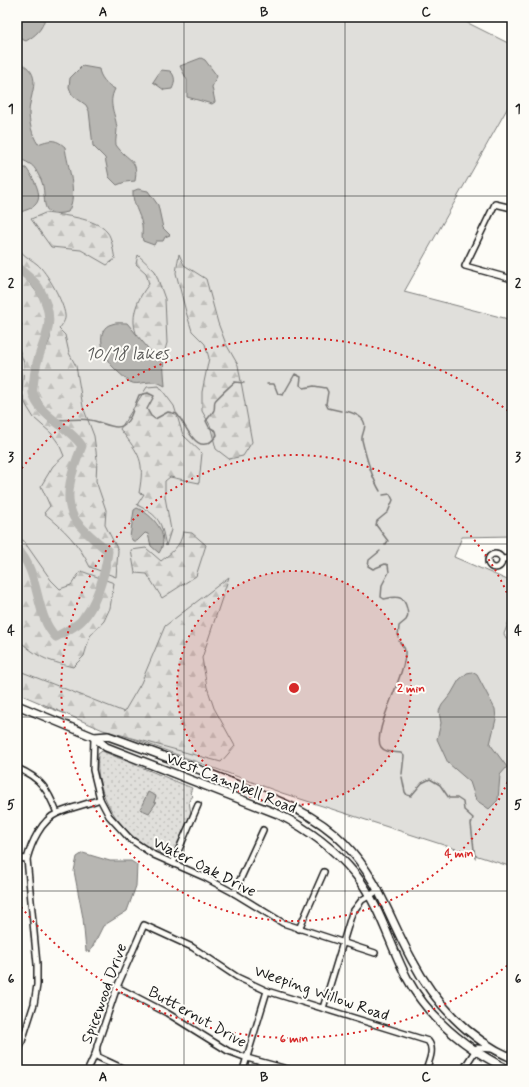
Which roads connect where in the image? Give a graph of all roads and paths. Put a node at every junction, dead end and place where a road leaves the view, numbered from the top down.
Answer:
1 (512, 208) edge
2 (512, 279) edge
3 (512, 558) edge
4 (502, 559) dead end
5 (17, 705) edge
6 (94, 737) junction
7 (17, 768) edge
8 (100, 799) junction
9 (198, 805) dead end
10 (57, 813) junction
11 (263, 830) dead end
12 (17, 858) edge
13 (27, 859) junction
14 (173, 863) junction
15 (324, 872) dead end
16 (379, 890) junction
17 (234, 893) junction
18 (368, 895) junction
19 (144, 925) joint
20 (299, 929) junction
21 (342, 942) junction
22 (375, 953) dead end
23 (415, 966) junction
24 (404, 970) junction
25 (118, 987) junction
26 (267, 991) junction
27 (323, 1008) junction
28 (494, 1049) junction
29 (474, 1051) junction
30 (97, 1052) junction
31 (17, 1057) edge
32 (247, 1058) junction
33 (512, 1058) edge
34 (88, 1070) edge
35 (126, 1070) edge
36 (243, 1070) edge
37 (291, 1070) edge
38 (426, 1070) edge
39 (470, 1070) edge
40 (508, 1070) edge

1 - 2 street
3 - 4 street
5 - 6 main road, West Campbell Road
6 - 8 street, Water Oak Drive
6 - 16 main road, West Campbell Road
6 - 18 main road, West Campbell Road
7 - 10 street
8 - 10 street
8 - 14 street, Water Oak Drive
9 - 14 street
10 - 13 street
11 - 17 street
12 - 13 street
13 - 31 street
14 - 17 street, Water Oak Drive
15 - 20 street
16 - 18 street
16 - 23 main road, West Campbell Road
17 - 20 street, Water Oak Drive
18 - 21 street
18 - 24 main road, West Campbell Road
19 - 25 street, Spicewood Drive
19 - 26 street, Weeping Willow Road
20 - 21 street, Water Oak Drive
21 - 22 street, Water Oak Drive
21 - 27 street
23 - 24 main road
23 - 28 main road, West Campbell Road
24 - 29 main road, West Campbell Road
25 - 30 street, Spicewood Drive
25 - 32 street, Butternut Drive
26 - 27 street, Weeping Willow Road
26 - 32 street
27 - 38 street, Weeping Willow Road
28 - 29 street
28 - 33 main road, West Campbell Road
29 - 39 street
29 - 40 main road, West Campbell Road
30 - 34 street, Spicewood Drive
30 - 35 street
32 - 36 street
32 - 37 street, Butternut Drive

